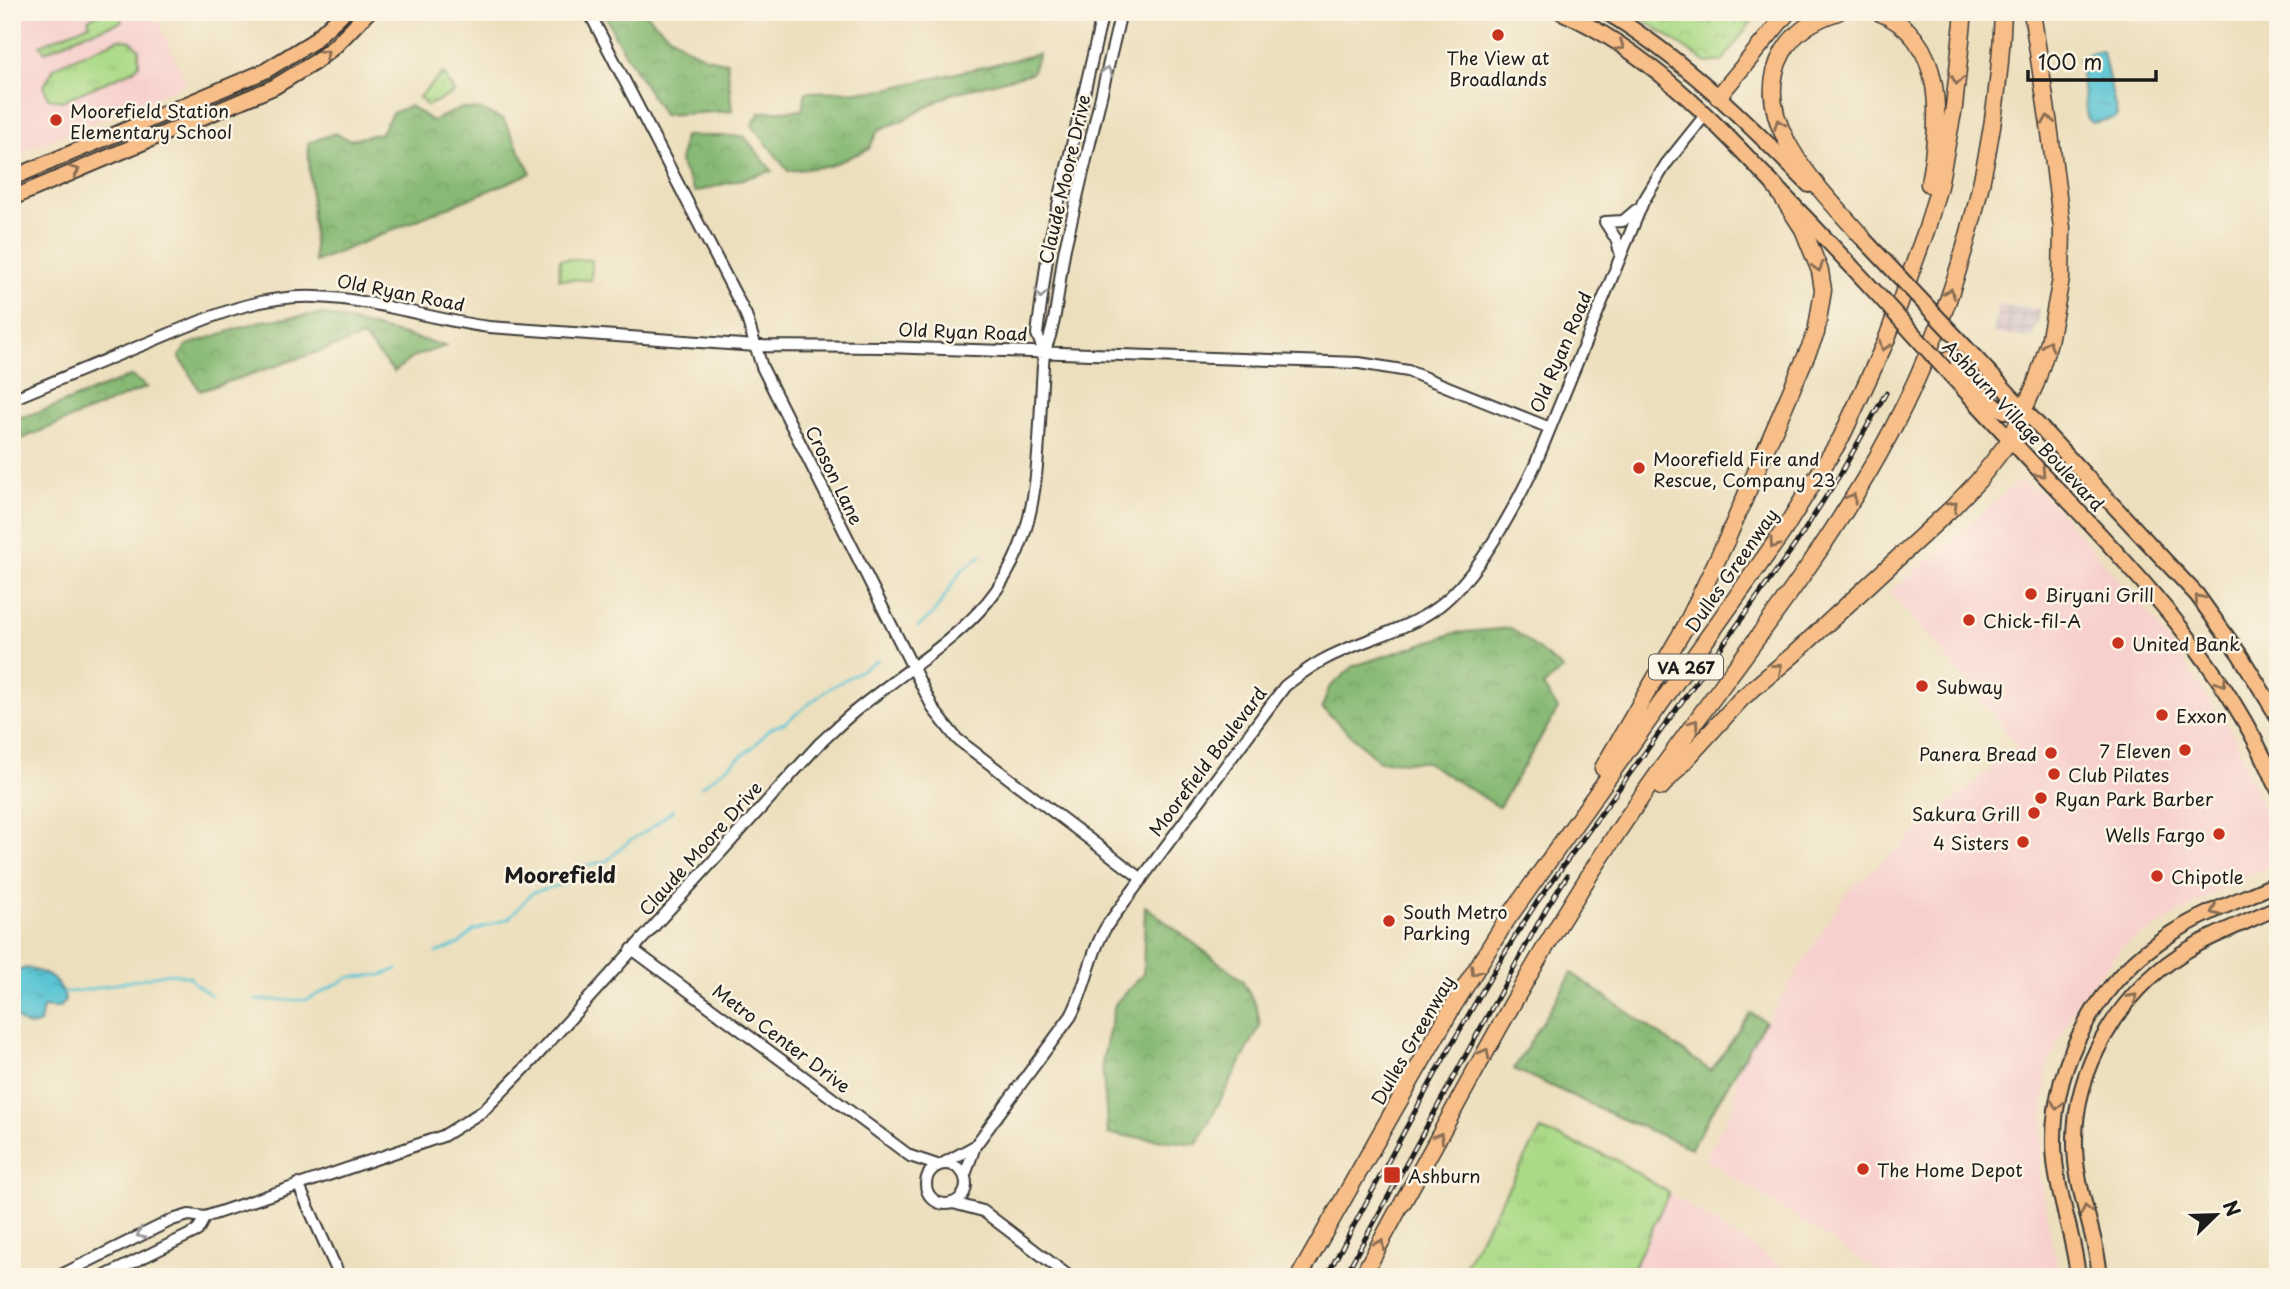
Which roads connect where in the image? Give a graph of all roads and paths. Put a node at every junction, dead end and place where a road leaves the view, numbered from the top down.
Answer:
1 (344, 12) edge
2 (368, 12) edge
3 (589, 12) edge
4 (1103, 12) edge
5 (1121, 12) edge
6 (1561, 12) edge
7 (1606, 12) edge
8 (1788, 12) edge
9 (1838, 12) edge
10 (1878, 12) edge
11 (1964, 12) edge
12 (2003, 12) edge
13 (2032, 12) edge
14 (1718, 97) junction
15 (1706, 114) junction
16 (12, 178) edge
17 (1775, 186) junction
18 (12, 198) edge
19 (1643, 202) junction
20 (1862, 237) junction
21 (1621, 255) junction
22 (1915, 267) junction
23 (756, 346) junction
24 (1044, 352) junction
25 (1947, 364) junction
26 (12, 399) edge
27 (2024, 409) junction
28 (1550, 428) junction
29 (2010, 440) junction
30 (913, 669) junction
31 (2278, 717) edge
32 (2278, 789) edge
33 (1612, 840) junction
34 (1540, 871) junction
35 (1142, 879) junction
36 (2278, 883) edge
37 (2278, 907) edge
38 (632, 949) junction
39 (975, 1146) junction
40 (910, 1156) junction
41 (940, 1164) junction
42 (966, 1179) junction
43 (926, 1182) junction
44 (298, 1184) junction
45 (953, 1203) junction
46 (983, 1211) junction
47 (205, 1217) junction
48 (57, 1277) edge
49 (103, 1277) edge
50 (341, 1277) edge
51 (1070, 1277) edge
52 (1299, 1277) edge
53 (1362, 1277) edge
54 (2078, 1277) edge
55 (2100, 1277) edge

1 - 16 main road
18 -> 2 main road
3 - 23 street, Croson Lane
4 -> 24 street, Claude Moore Drive
24 -> 5 street, Claude Moore Drive
6 -> 15 main road, Ashburn Village Boulevard
7 - 14 main road, Ashburn Village Boulevard
8 - 14 highway
20 -> 9 highway
10 - 22 highway
11 -> 22 highway, Dulles Greenway / VA 267
33 -> 12 highway, VA 267
27 -> 13 highway
14 - 15 main road, Old Ryan Road
14 - 20 main road, Ashburn Village Boulevard
15 - 17 main road, Ashburn Village Boulevard
15 - 19 street, Old Ryan Road
17 - 25 main road, Ashburn Village Boulevard, bridge
17 -> 34 highway
19 - 21 street, Old Ryan Road
19 - 21 street
20 - 27 main road, Ashburn Village Boulevard, bridge
21 - 28 street, Old Ryan Road
22 -> 34 highway, Dulles Greenway / VA 267
23 - 24 street, Old Ryan Road
23 - 26 street, Old Ryan Road
23 - 30 street, Croson Lane
24 - 28 street, Old Ryan Road
24 - 30 street, Claude Moore Drive
25 - 27 main road
25 - 29 main road, Ashburn Village Boulevard
27 - 29 highway
31 -> 27 main road, Ashburn Village Boulevard
28 - 35 street, Moorefield Boulevard
29 -> 32 main road, Ashburn Village Boulevard
33 -> 29 highway
30 - 35 street, Croson Lane
30 - 38 street, Claude Moore Drive
53 -> 33 highway, VA 267
34 -> 52 highway, Dulles Greenway / VA 267
35 - 39 street, Moorefield Boulevard
36 -> 54 main road
55 -> 37 main road
38 - 40 street, Metro Center Drive
38 - 44 street, Claude Moore Drive
39 - 41 street, Moorefield Boulevard
39 - 42 street, Moorefield Boulevard
40 - 41 street, Metro Center Drive
40 - 43 street, Metro Center Drive
41 - 42 street, Metro Center Drive
41 - 43 street
42 - 45 street
42 - 46 street, Metro Center Drive
43 - 45 street, Metro Center Drive
44 - 47 street, Claude Moore Drive
44 - 50 street
45 - 46 street, Metro Center Drive
46 - 51 street, Metro Center Drive
47 -> 48 street, Claude Moore Drive
47 - 49 street, Claude Moore Drive

